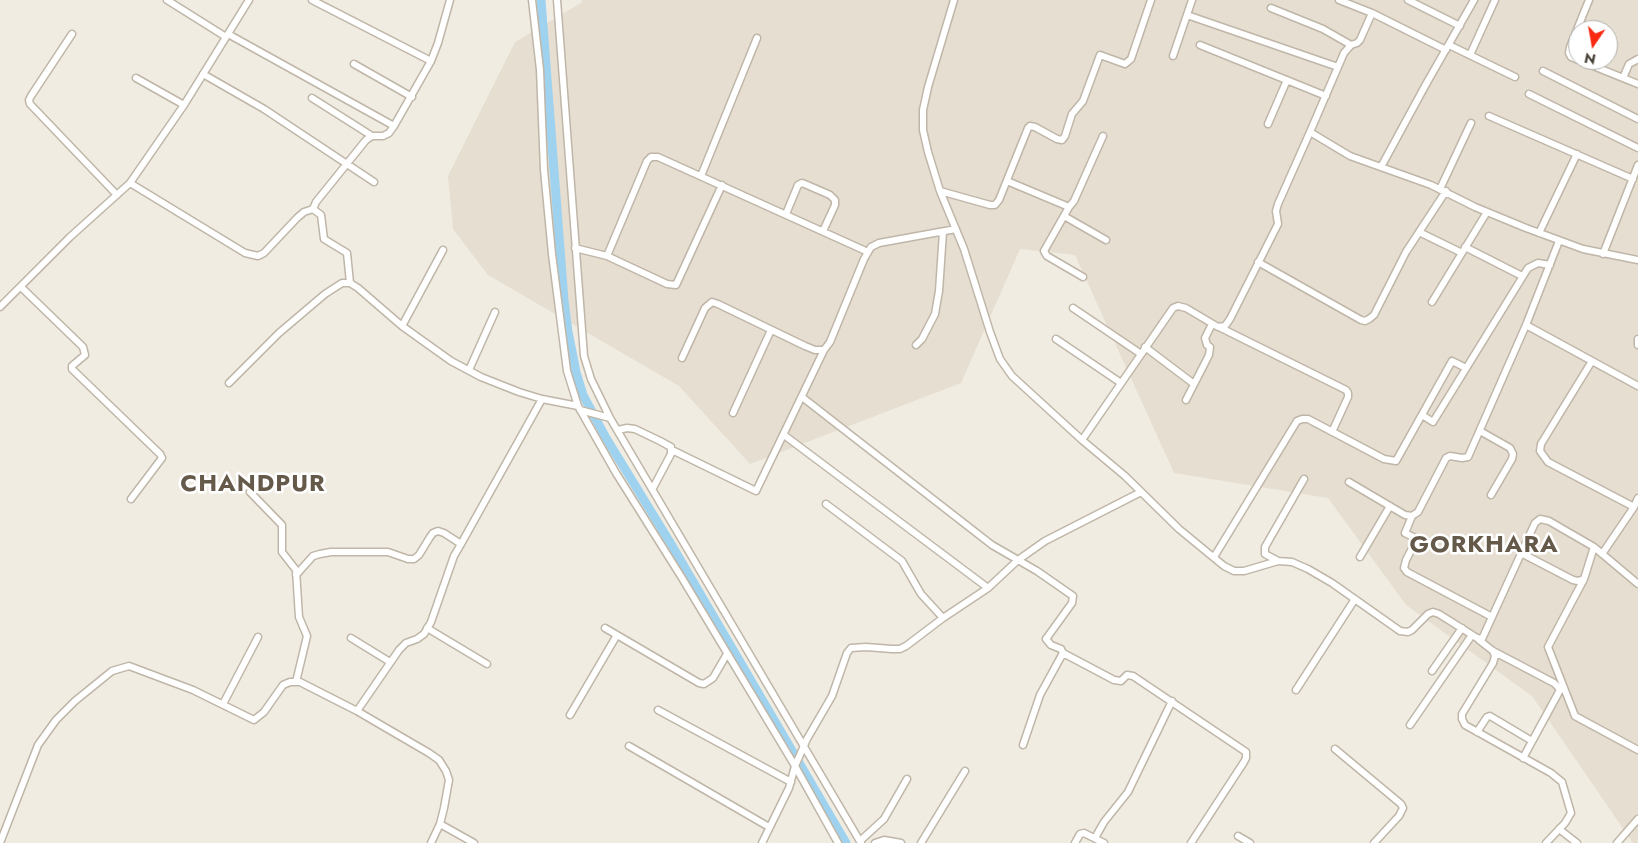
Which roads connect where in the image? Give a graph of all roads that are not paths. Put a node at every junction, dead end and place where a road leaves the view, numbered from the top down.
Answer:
1 (167, 0) edge
2 (249, 0) edge
3 (312, 0) edge
4 (450, 0) edge
5 (532, 0) edge
6 (557, 0) edge
7 (954, 0) edge
8 (1151, 0) edge
9 (1192, 0) edge
10 (1339, 0) edge
11 (1408, 0) edge
12 (1495, 0) edge
13 (1589, 0) edge
14 (1472, 1) edge
15 (1271, 8) dead end
16 (1372, 13) junction
17 (1187, 15) junction
18 (1460, 26) junction
19 (72, 34) dead end
20 (227, 35) junction
21 (757, 38) dead end
22 (1200, 45) dead end
23 (1351, 45) junction
24 (1448, 47) junction
25 (1470, 55) junction
26 (1173, 56) dead end
27 (1638, 59) edge
28 (431, 61) junction
29 (354, 64) dead end
30 (1338, 67) junction
31 (1543, 71) dead end
32 (203, 74) junction
33 (1515, 77) dead end
34 (136, 78) dead end
35 (1623, 78) junction
36 (1287, 80) junction
37 (1638, 84) edge
38 (1529, 94) dead end
39 (1326, 96) junction
40 (412, 97) junction
41 (312, 98) dead end
42 (184, 105) junction
43 (1489, 116) dead end
44 (1638, 119) edge
45 (1268, 124) dead end
46 (1471, 124) dead end
47 (394, 126) junction
48 (1310, 132) junction
49 (372, 136) junction
50 (1103, 136) dead end
51 (1638, 148) edge
52 (1577, 154) junction
53 (347, 162) junction
54 (1638, 165) edge
55 (1381, 168) junction
56 (702, 176) junction
57 (1633, 179) junction
58 (1007, 181) junction
59 (374, 182) dead end
60 (130, 183) junction
61 (722, 185) junction
62 (1443, 190) junction
63 (940, 191) junction
64 (117, 195) junction
65 (1069, 207) junction
66 (313, 209) junction
67 (1487, 212) junction
68 (786, 214) junction
69 (1064, 216) junction
70 (956, 230) junction
71 (823, 231) junction
72 (942, 232) junction
73 (1419, 232) junction
74 (1539, 233) junction
75 (1106, 240) dead end
76 (1559, 241) junction
77 (575, 248) junction
78 (443, 250) dead end
79 (1464, 250) junction
80 (868, 252) junction
81 (1603, 254) junction
82 (607, 256) junction
83 (1638, 260) edge
84 (1258, 262) junction
85 (1550, 265) junction
86 (1522, 276) junction
87 (1083, 277) dead end
88 (350, 283) junction
89 (21, 287) junction
90 (1432, 302) dead end
91 (0, 307) edge
92 (1073, 308) dead end
93 (495, 312) dead end
94 (1526, 325) junction
95 (402, 326) junction
96 (1215, 326) junction
97 (771, 330) junction
98 (1056, 339) dead end
99 (1638, 339) edge
100 (916, 345) dead end
101 (1638, 345) edge
102 (1145, 347) junction
103 (824, 350) junction
104 (1141, 354) junction
105 (682, 358) dead end
106 (1592, 361) junction
107 (1466, 368) junction
108 (469, 370) junction
109 (229, 383) dead end
110 (1121, 383) junction
111 (1194, 384) junction
112 (1638, 386) edge
113 (802, 397) junction
114 (542, 399) junction
115 (1186, 400) dead end
116 (581, 409) junction
117 (733, 413) dead end
118 (1422, 415) junction
119 (608, 417) junction
120 (618, 430) junction
121 (1480, 431) junction
122 (1332, 432) junction
123 (784, 434) junction
124 (1082, 440) junction
125 (672, 450) junction
126 (1304, 480) dead end
127 (1349, 482) dead end
128 (652, 488) junction
129 (250, 492) dead end
130 (1142, 492) junction
131 (1491, 495) dead end
132 (1638, 498) edge
133 (131, 499) dead end
134 (826, 504) dead end
135 (1390, 506) junction
136 (1634, 507) junction
137 (1412, 516) junction
138 (461, 544) junction
139 (1594, 547) junction
140 (1521, 554) junction
141 (1602, 554) junction
142 (1360, 557) dead end
143 (1214, 558) junction
144 (1018, 560) junction
145 (1278, 561) junction
146 (296, 575) junction
147 (1584, 579) junction
148 (1638, 584) edge
149 (988, 588) junction
150 (1355, 599) junction
151 (1492, 617) junction
152 (943, 618) junction
153 (427, 628) junction
154 (605, 628) dead end
155 (1462, 628) junction
156 (1472, 634) junction
157 (617, 635) junction
158 (258, 637) dead end
159 (351, 638) dead end
160 (1479, 640) junction
161 (1493, 651) junction
162 (1064, 653) junction
163 (727, 654) junction
164 (390, 662) junction
165 (487, 664) dead end
166 (1432, 671) dead end
167 (296, 682) junction
168 (1296, 690) dead end
169 (1172, 701) junction
170 (223, 704) junction
171 (658, 710) dead end
172 (357, 711) junction
173 (570, 716) dead end
174 (1410, 725) dead end
175 (1477, 732) junction
176 (1532, 741) junction
177 (1023, 744) dead end
178 (629, 746) dead end
179 (804, 746) junction
180 (1335, 749) dead end
181 (1638, 750) edge
182 (1523, 758) junction
183 (795, 766) junction
184 (965, 771) dead end
185 (907, 780) dead end
186 (791, 782) junction
187 (1638, 819) edge
188 (440, 824) junction
189 (769, 827) junction
190 (1559, 829) junction
191 (1238, 836) dead end
192 (1094, 838) junction
193 (861, 842) edge
194 (0, 843) edge
195 (431, 843) edge
196 (474, 843) edge
197 (762, 843) edge
198 (838, 843) edge
199 (875, 843) edge
200 (901, 843) edge
201 (921, 843) edge
202 (1075, 843) edge
203 (1104, 843) edge
204 (1191, 843) edge
205 (1250, 843) edge
206 (1374, 843) edge
207 (1546, 843) edge
208 (1577, 843) edge
209 (1618, 843) edge

1 - 20 street
2 - 20 street
3 - 28 street
4 - 28 street
5 - 116 street
6 - 77 street
7 - 63 street
8 - 58 street
9 - 17 street
10 - 16 street
11 - 18 street
12 - 25 street
13 - 35 street
14 - 18 street
15 - 23 street
16 - 23 street
16 - 24 street
17 - 26 street
17 - 30 street
18 - 24 street
19 - 64 street
20 - 32 street
20 - 47 street
21 - 56 street
22 - 36 street
23 - 30 street
24 - 25 street
24 - 55 street
25 - 33 street
27 - 35 street
28 - 40 street
29 - 40 street
30 - 39 street
31 - 44 street
32 - 42 street
32 - 53 street
34 - 42 street
35 - 37 street
36 - 39 street
36 - 45 street
38 - 51 street
39 - 48 street
40 - 47 street
41 - 49 street
42 - 60 street
43 - 52 street
46 - 62 street
47 - 49 street
48 - 55 street
48 - 84 street
49 - 53 street
50 - 65 street
52 - 57 street
52 - 74 street
53 - 59 street
53 - 66 street
54 - 57 street
55 - 62 street
56 - 61 street
56 - 82 street
57 - 81 street
58 - 63 street
58 - 65 street
60 - 64 street
60 - 66 street
61 - 68 street
61 - 82 street
62 - 67 street
62 - 73 street
63 - 70 street
64 - 89 street
65 - 69 street
66 - 88 street
67 - 74 street
67 - 79 street
68 - 71 street
68 - 71 street
69 - 75 street
69 - 87 street
70 - 72 street
70 - 124 street
71 - 80 street
72 - 80 street
72 - 100 street
73 - 79 street
73 - 84 street
74 - 76 street
76 - 81 street
76 - 85 street
77 - 82 street
77 - 119 street
78 - 95 street
79 - 86 street
79 - 90 street
80 - 103 street
81 - 83 street
84 - 96 street
85 - 86 street
85 - 94 street
86 - 107 street
88 - 95 street
88 - 109 street
89 - 91 street
89 - 133 street
92 - 104 street
93 - 108 street
94 - 106 street
94 - 121 street
95 - 108 street
96 - 102 street
96 - 111 street
96 - 122 street
97 - 103 street
97 - 105 street
97 - 117 street
98 - 110 street
99 - 101 street
102 - 104 street
102 - 111 street
103 - 113 street
104 - 110 street
106 - 112 street
106 - 136 street
107 - 118 street
107 - 118 street
108 - 114 street
110 - 124 street
111 - 115 street
113 - 123 street
113 - 144 street
114 - 116 street
114 - 138 street
116 - 119 street
116 - 163 street
118 - 122 street
119 - 120 street
120 - 125 street
120 - 128 street
121 - 131 street
121 - 137 street
122 - 143 street
123 - 125 street
123 - 149 street
124 - 130 street
125 - 128 street
126 - 145 street
127 - 135 street
128 - 179 street
129 - 146 street
130 - 143 street
130 - 144 street
132 - 136 street
134 - 152 street
135 - 137 street
135 - 142 street
136 - 141 street
137 - 151 street
138 - 146 street
138 - 153 street
139 - 140 street
139 - 141 street
139 - 147 street
140 - 147 street
140 - 151 street
141 - 148 street
143 - 145 street
144 - 149 street
144 - 162 street
145 - 150 street
146 - 167 street
147 - 181 street
149 - 152 street
150 - 155 street
150 - 168 street
151 - 160 street
152 - 179 street
153 - 164 street
153 - 165 street
154 - 157 street
155 - 156 street
155 - 166 street
156 - 160 street
156 - 174 street
157 - 163 street
157 - 173 street
158 - 170 street
159 - 164 street
160 - 161 street
161 - 175 street
161 - 176 street
162 - 169 street
162 - 177 street
163 - 183 street
164 - 172 street
167 - 170 street
167 - 172 street
169 - 192 street
169 - 204 street
170 - 194 street
171 - 186 street
172 - 188 street
175 - 176 street
175 - 182 street
176 - 182 street
178 - 189 street
179 - 183 street
179 - 193 street
180 - 206 street
182 - 190 street
183 - 186 street
183 - 198 street
184 - 201 street
185 - 193 street
186 - 189 street
187 - 209 street
188 - 195 street
188 - 196 street
189 - 197 street
190 - 207 street
190 - 208 street
191 - 205 street
192 - 202 street
192 - 203 street
199 - 200 street

